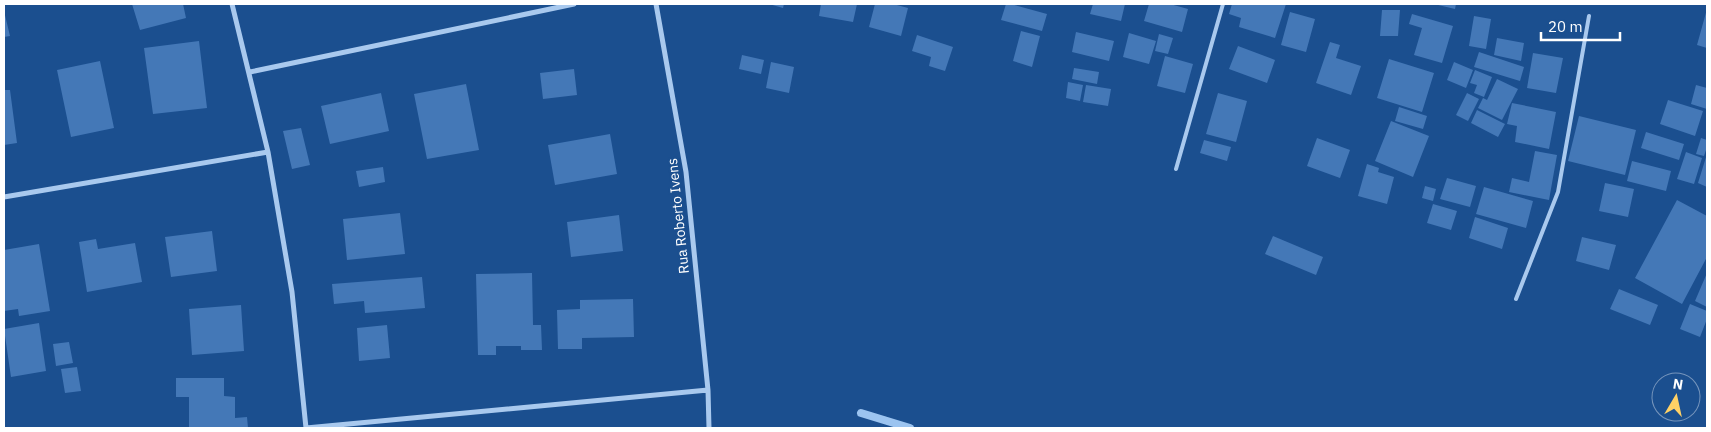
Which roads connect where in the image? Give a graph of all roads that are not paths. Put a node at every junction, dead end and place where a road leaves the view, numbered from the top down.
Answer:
1 (232, 4) edge
2 (574, 4) edge
3 (656, 4) edge
4 (1223, 4) edge
5 (1589, 16) dead end
6 (250, 72) junction
7 (268, 152) junction
8 (1176, 169) dead end
9 (4, 197) edge
10 (1516, 299) dead end
11 (708, 390) junction
12 (306, 428) edge
13 (709, 428) edge

1 - 6 street
2 - 6 street
3 - 11 street, Rua Roberto Ivens
4 - 8 lane
5 - 10 lane
6 - 7 street
7 - 9 street
7 - 12 street
11 - 12 street
11 - 13 street, Rua Roberto Ivens

